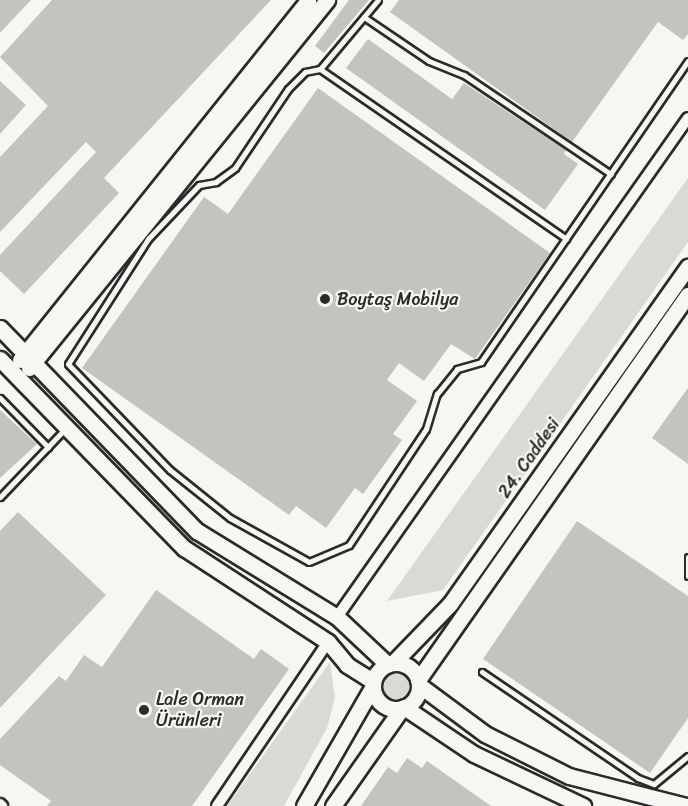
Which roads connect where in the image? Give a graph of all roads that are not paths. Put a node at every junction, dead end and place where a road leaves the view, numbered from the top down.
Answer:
1 (308, 0) edge
2 (327, 0) edge
3 (378, 0) edge
4 (364, 17) junction
5 (688, 61) edge
6 (320, 69) junction
7 (688, 118) edge
8 (611, 174) junction
9 (567, 239) junction
10 (688, 267) edge
11 (688, 295) edge
12 (0, 328) edge
13 (23, 352) junction
14 (0, 358) edge
15 (35, 364) junction
16 (15, 374) junction
17 (0, 398) edge
18 (67, 427) junction
19 (48, 447) junction
20 (0, 497) edge
21 (688, 557) edge
22 (688, 576) edge
23 (337, 617) junction
24 (328, 642) junction
25 (390, 664) junction
26 (482, 672) dead end
27 (419, 683) junction
28 (373, 684) junction
29 (403, 708) junction
30 (688, 756) edge
31 (687, 805) edge
32 (217, 806) edge
33 (304, 806) edge
34 (333, 806) edge
35 (583, 806) edge

1 - 13 street
2 - 15 street
3 - 4 lane
4 - 6 lane
4 - 8 lane
5 - 8 lane
6 - 9 lane
6 - 9 lane
7 - 23 street
8 - 9 lane
10 - 25 street, 24. Caddesi
11 - 27 street, 24. Caddesi
12 - 13 street
13 - 15 street
13 - 16 street
14 - 16 street
15 - 16 street
15 - 23 street
16 - 18 street
17 - 19 lane
18 - 19 lane
18 - 24 street
19 - 20 lane
21 - 22 lane
23 - 25 street
24 - 28 street
24 - 32 street
25 - 27 street
25 - 28 street
26 - 30 lane
27 - 29 street
27 - 31 street
28 - 29 street
28 - 33 street
29 - 34 street
29 - 35 street

